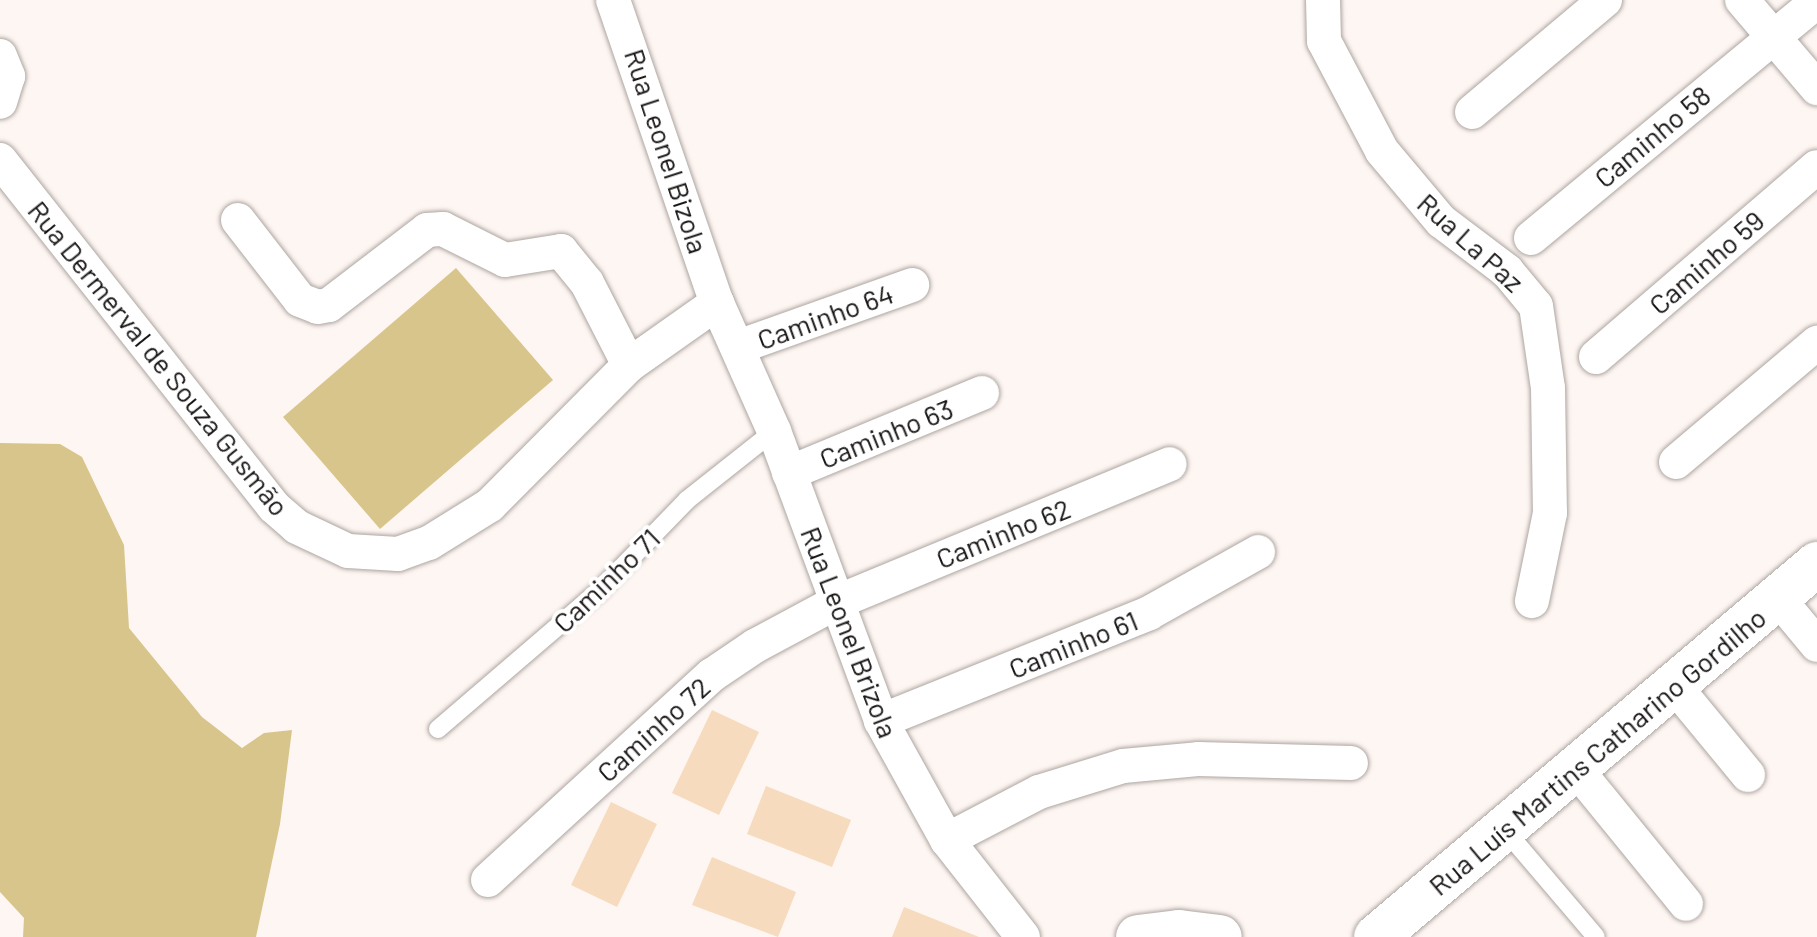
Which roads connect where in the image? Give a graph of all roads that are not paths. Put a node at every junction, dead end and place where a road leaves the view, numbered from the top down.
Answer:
1 (613, 0) edge
2 (1323, 0) edge
3 (1605, 0) edge
4 (1742, 0) edge
5 (1817, 1) edge
6 (1773, 36) junction
7 (0, 56) edge
8 (1817, 88) edge
9 (0, 102) edge
10 (1472, 112) dead end
11 (0, 160) edge
12 (1817, 167) edge
13 (238, 220) dead end
14 (1531, 238) dead end
15 (912, 285) dead end
16 (717, 303) junction
17 (1817, 343) edge
18 (738, 347) junction
19 (1596, 357) dead end
20 (629, 365) junction
21 (982, 393) dead end
22 (774, 431) junction
23 (1676, 462) dead end
24 (1170, 464) dead end
25 (789, 473) junction
26 (1258, 552) dead end
27 (1817, 564) edge
28 (1778, 598) junction
29 (1532, 601) dead end
30 (837, 602) junction
31 (1817, 645) edge
32 (1673, 684) junction
33 (881, 721) junction
34 (438, 729) dead end
35 (1351, 763) dead end
36 (1576, 769) junction
37 (1748, 775) dead end
38 (1505, 830) junction
39 (947, 840) junction
40 (488, 880) dead end
41 (1686, 904) dead end
42 (1023, 937) edge
43 (1138, 937) edge
44 (1220, 937) edge
45 (1376, 937) edge
46 (1596, 937) edge

1 - 16 street, Rua Leonel Bizola
2 - 29 street, Rua La Paz
3 - 10 street
4 - 6 street
5 - 6 street, Caminho 58
6 - 8 street
6 - 14 street, Caminho 58
7 - 9 street
11 - 20 street, Rua Dermerval de Souza Gusmão
12 - 19 street, Caminho 59
13 - 20 street
15 - 18 street, Caminho 64
16 - 18 street, Rua Leonel Brizola
16 - 20 street, Rua Dermerval de Souza Gusmão
17 - 23 street
18 - 22 street, Rua Leonel Brizola
21 - 25 street, Caminho 63
22 - 25 street, Rua Leonel Brizola
22 - 34 lane, Caminho 71
24 - 30 street, Caminho 62
25 - 30 street, Rua Leonel Brizola
26 - 33 street, Caminho 61
27 - 28 street, Rua Luís Martins Catharino Gordilho
28 - 31 street
28 - 32 street, Rua Luís Martins Catharino Gordilho
30 - 33 street, Rua Leonel Brizola
30 - 40 street, Caminho 72
32 - 36 street, Rua Luís Martins Catharino Gordilho
32 - 37 street
33 - 39 street, Rua Leonel Brizola
35 - 39 street
36 - 38 street, Rua Luís Martins Catharino Gordilho
36 - 41 street
38 - 45 street, Rua Luís Martins Catharino Gordilho
38 - 46 lane
39 - 42 street, Rua Leonel Brizola
43 - 44 street

